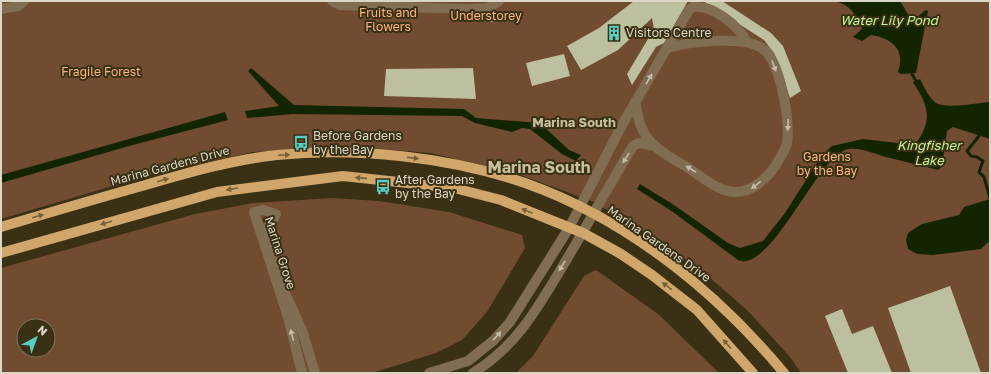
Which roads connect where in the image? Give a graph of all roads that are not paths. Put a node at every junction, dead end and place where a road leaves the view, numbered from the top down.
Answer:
1 (24, 1) edge
2 (332, 1) edge
3 (499, 1) edge
4 (1, 9) edge
5 (747, 42) junction
6 (667, 48) junction
7 (635, 102) junction
8 (655, 146) junction
9 (580, 208) junction
10 (594, 214) junction
11 (1, 227) edge
12 (569, 228) junction
13 (583, 233) junction
14 (1, 252) edge
15 (315, 370) edge
16 (302, 373) edge
17 (429, 373) edge
18 (474, 373) edge
19 (753, 373) edge
20 (784, 373) edge

1 - 4 street
2 - 3 street
5 - 6 street
5 - 6 street
5 -> 8 street
7 -> 6 street
7 - 8 street
7 - 9 street
8 -> 10 street
9 - 10 main road, Marina Gardens Drive
11 -> 9 main road, Marina Gardens Drive
9 - 12 street
10 - 13 street
10 - 20 main road, Marina Gardens Drive
12 - 13 main road
12 -> 14 main road
17 -> 12 street
13 -> 18 street
19 -> 13 main road
16 -> 15 street, Marina Grove

